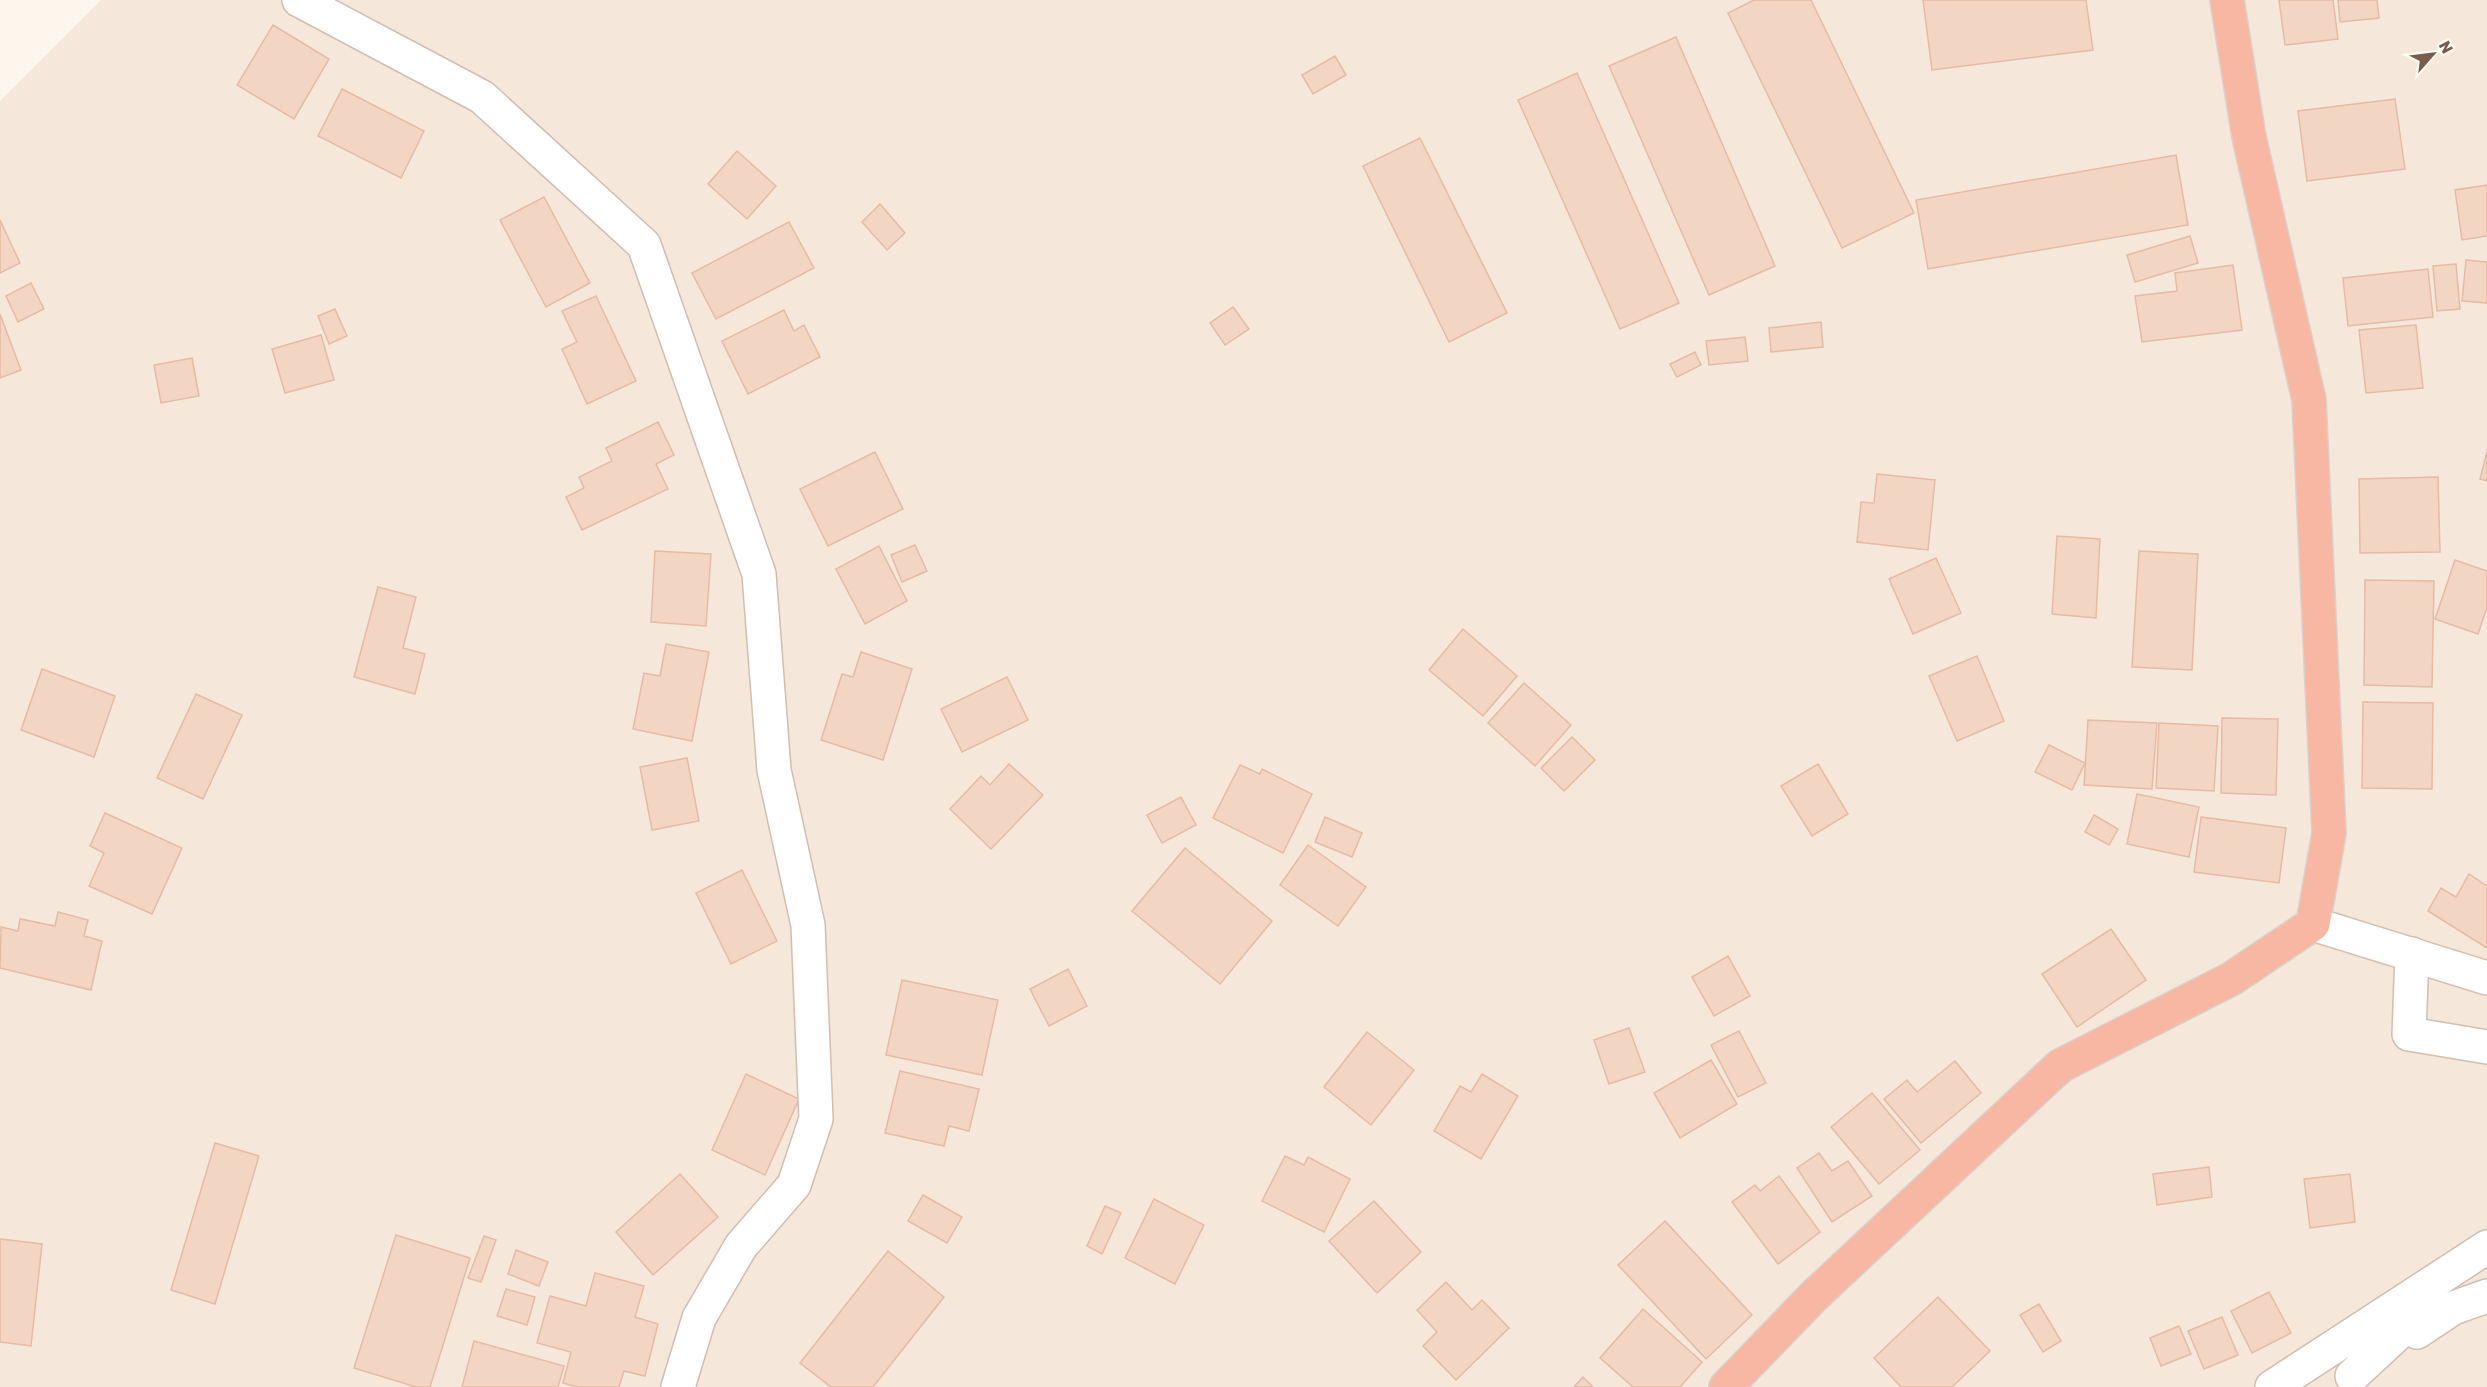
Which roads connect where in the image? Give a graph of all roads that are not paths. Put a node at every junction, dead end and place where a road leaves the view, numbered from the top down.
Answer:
1 (298, 0) edge
2 (2227, 0) edge
3 (2313, 924) junction
4 (2412, 954) junction
5 (2487, 978) edge
6 (2487, 1047) edge
7 (2487, 1249) edge
8 (2487, 1296) edge
9 (2347, 1382) edge
10 (678, 1387) edge
11 (1726, 1387) edge
12 (2272, 1387) edge

1 - 10 street
2 - 3 highway
3 - 4 street
3 - 11 highway
4 - 5 street
4 - 6 street
7 - 9 street
7 - 12 street
8 - 9 street

